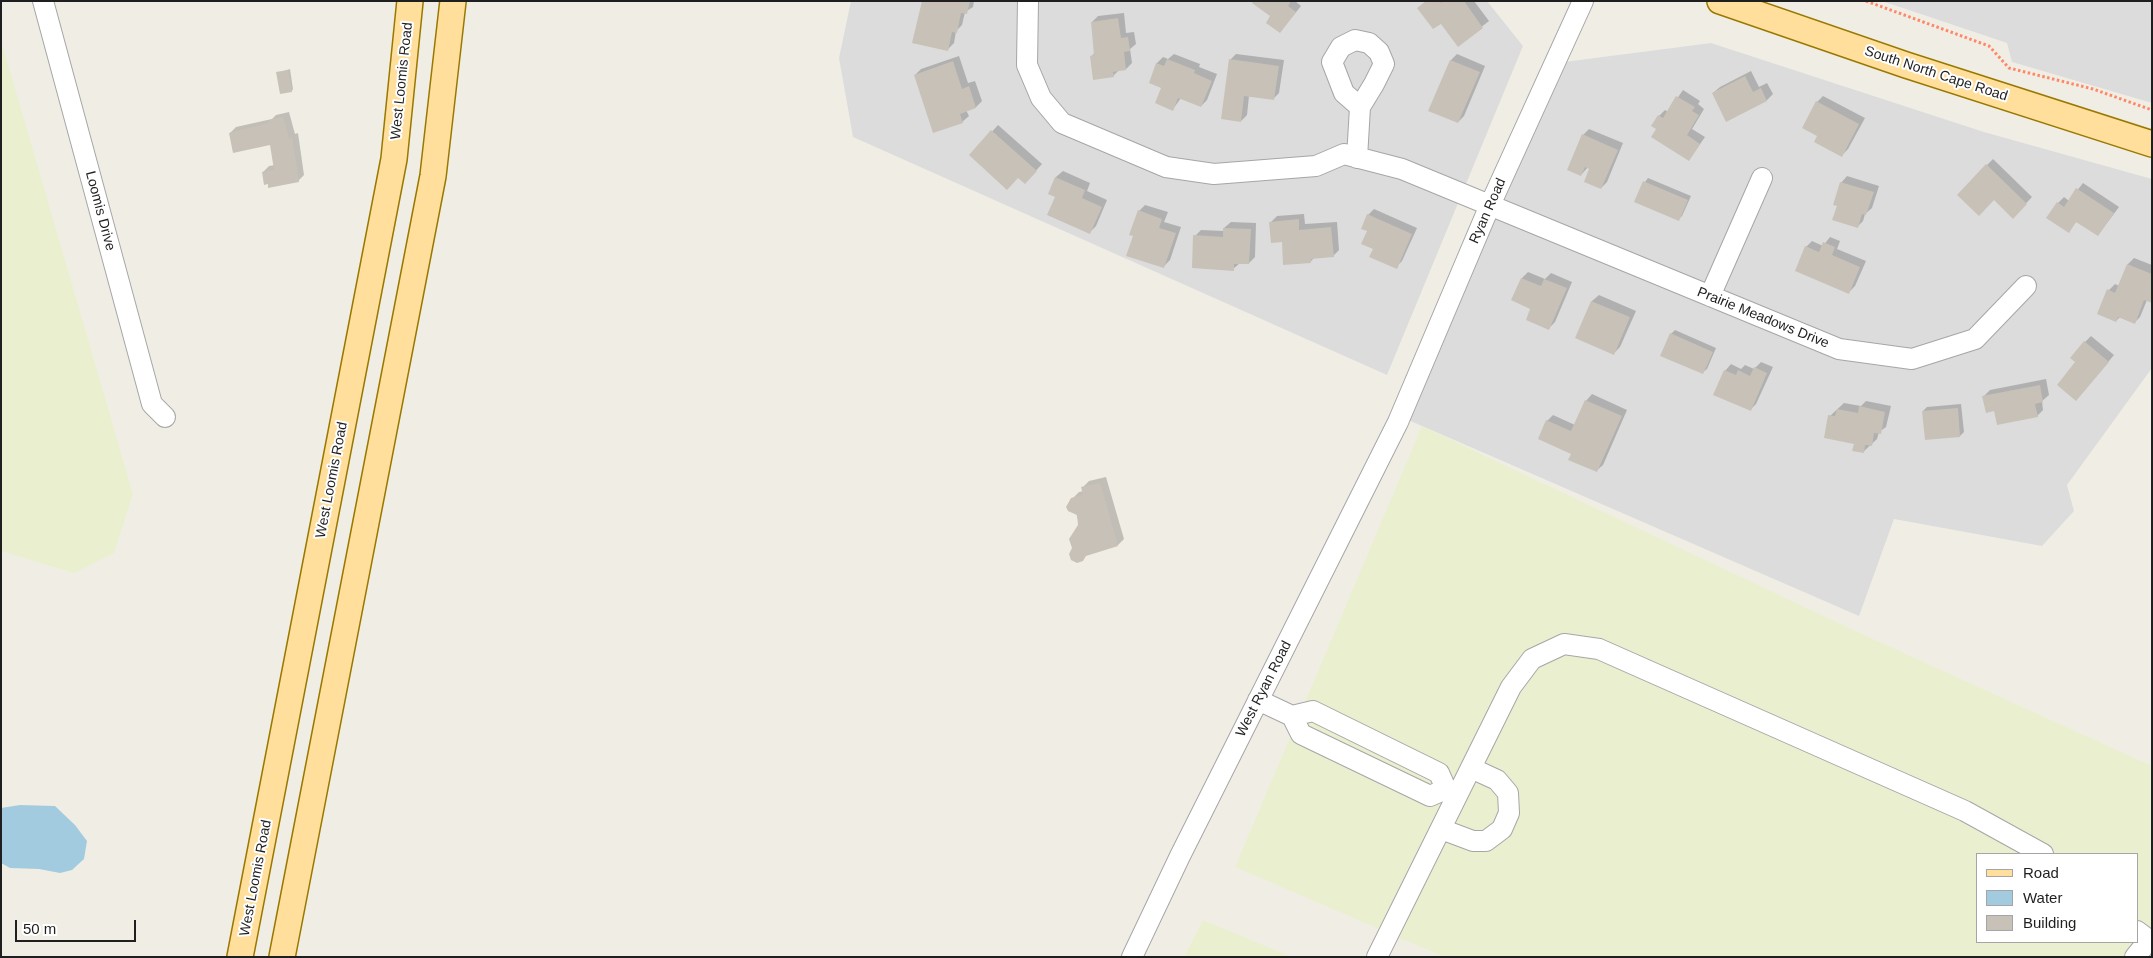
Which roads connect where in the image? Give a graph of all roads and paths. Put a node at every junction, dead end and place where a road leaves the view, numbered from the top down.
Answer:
1 (43, 1) edge
2 (410, 1) edge
3 (453, 1) edge
4 (1028, 1) edge
5 (1583, 1) edge
6 (1720, 1) edge
7 (1866, 1) edge
8 (1360, 107) dead end
9 (2152, 110) edge
10 (2152, 144) edge
11 (1357, 158) junction
12 (1762, 178) dead end
13 (1490, 205) junction
14 (2026, 286) dead end
15 (1710, 296) junction
16 (165, 417) dead end
17 (1398, 422) joint
18 (1258, 700) junction
19 (1471, 768) junction
20 (1452, 792) junction
21 (1441, 829) junction
22 (2041, 853) edge
23 (2146, 938) edge
24 (240, 957) edge
25 (282, 957) edge
26 (1132, 957) edge
27 (1377, 957) edge
28 (2135, 957) edge

1 - 16 street, Loomis Drive
2 - 24 main road, West Loomis Road
3 - 25 main road
4 - 11 street, Prairie Meadows Drive
5 - 13 street, Ryan Road
6 - 10 main road, South North Cape Road
7 - 9 path
8 - 11 street
11 - 13 street, Prairie Meadows Drive
12 - 15 street
13 - 15 street, Prairie Meadows Drive
13 - 17 street, Ryan Road
14 - 15 street, Prairie Meadows Drive
17 - 18 street, West Ryan Road
18 - 20 street
18 - 26 street, West Ryan Road
19 - 20 street
19 - 21 street
19 - 22 street
20 - 21 street
21 - 27 street
23 - 28 street

